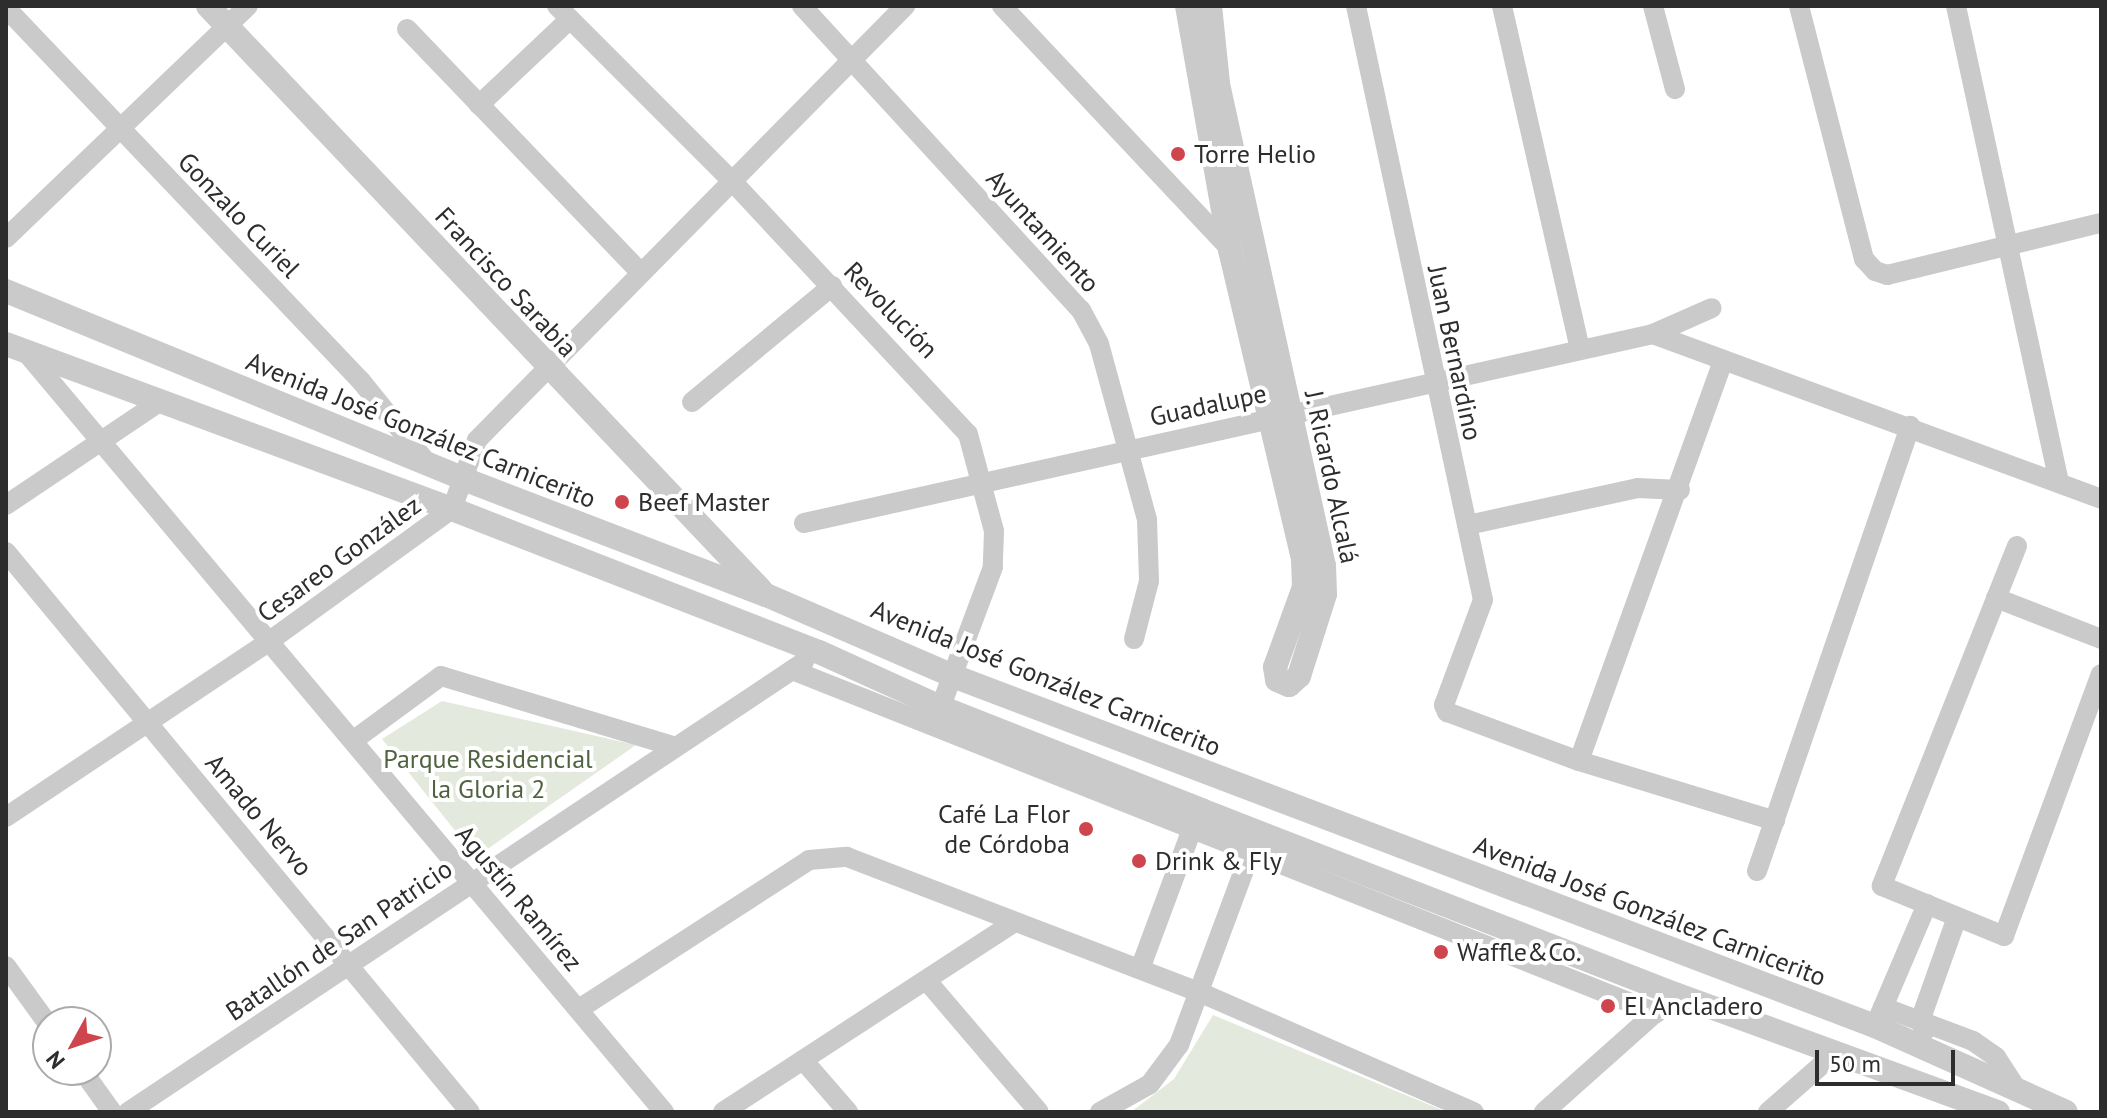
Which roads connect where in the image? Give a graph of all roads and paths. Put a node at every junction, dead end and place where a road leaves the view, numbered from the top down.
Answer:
1 (208, 6) edge
2 (248, 6) edge
3 (802, 6) edge
4 (905, 6) edge
5 (1002, 6) edge
6 (1187, 6) edge
7 (1210, 6) edge
8 (1356, 6) edge
9 (1502, 6) edge
10 (1653, 6) edge
11 (1799, 6) edge
12 (1956, 6) edge
13 (6, 8) edge
14 (564, 13) edge
15 (227, 26) junction
16 (407, 29) dead end
17 (851, 59) junction
18 (1675, 89) dead end
19 (479, 105) junction
20 (120, 127) junction
21 (731, 180) junction
22 (2101, 223) edge
23 (6, 238) edge
24 (2008, 246) junction
25 (1230, 250) junction
26 (639, 271) junction
27 (1259, 274) junction
28 (832, 286) junction
29 (6, 291) edge
30 (1712, 308) dead end
31 (1653, 334) junction
32 (16, 348) edge
33 (1580, 348) junction
34 (1723, 360) junction
35 (546, 365) junction
36 (1433, 381) junction
37 (161, 401) junction
38 (692, 402) dead end
39 (1281, 416) junction
40 (1910, 426) junction
41 (101, 440) junction
42 (1129, 449) junction
43 (428, 464) junction
44 (461, 478) junction
45 (2059, 483) junction
46 (984, 484) junction
47 (1680, 490) junction
48 (2101, 499) edge
49 (6, 505) edge
50 (452, 509) junction
51 (804, 523) dead end
52 (1468, 525) junction
53 (2017, 546) dead end
54 (6, 552) edge
55 (766, 595) junction
56 (1996, 598) junction
57 (1134, 639) dead end
58 (2101, 639) edge
59 (271, 640) junction
60 (819, 652) junction
61 (792, 670) junction
62 (2101, 674) edge
63 (953, 676) junction
64 (937, 717) junction
65 (148, 723) junction
66 (354, 740) junction
67 (676, 747) junction
68 (1579, 761) junction
69 (6, 817) edge
70 (1775, 821) junction
71 (1192, 829) junction
72 (1272, 837) junction
73 (1251, 851) junction
74 (1757, 871) dead end
75 (472, 883) junction
76 (1927, 904) junction
77 (1957, 917) junction
78 (1013, 923) junction
79 (347, 963) junction
80 (6, 966) edge
81 (1140, 969) junction
82 (927, 981) junction
83 (1199, 992) junction
84 (1675, 994) junction
85 (35, 1006) edge
86 (579, 1009) junction
87 (1656, 1013) junction
88 (1879, 1017) junction
89 (1920, 1021) junction
90 (1933, 1050) junction
91 (1834, 1054) junction
92 (803, 1060) junction
93 (93, 1086) edge
94 (2015, 1086) junction
95 (2052, 1110) edge
96 (112, 1112) edge
97 (128, 1112) edge
98 (470, 1112) edge
99 (664, 1112) edge
100 (723, 1112) edge
101 (848, 1112) edge
102 (1039, 1112) edge
103 (1100, 1112) edge
104 (1474, 1112) edge
105 (1544, 1112) edge
106 (1768, 1112) edge
107 (1998, 1112) edge

1 - 15 street, Francisco Sarabia
2 - 15 street
3 - 17 street, Ayuntamiento
4 - 17 street, Cesareo González
5 - 25 street
6 - 25 street, J. Ricardo Alcalá
7 - 27 street, J. Ricardo Alcalá
8 - 36 street, Juan Bernardino
9 - 33 street
10 - 18 street
11 - 24 street
12 - 24 street
13 - 20 street, Gonzalo Curiel
14 - 19 street
14 - 21 street, Revolución
15 - 20 street
15 - 35 street, Francisco Sarabia
16 - 19 street
17 - 21 street, Cesareo González
17 - 42 street, Ayuntamiento
19 - 26 street
20 - 23 street
20 - 43 street, Gonzalo Curiel
21 - 26 street, Cesareo González
21 - 28 street, Revolución
22 - 24 street
24 - 45 street
25 - 27 street
25 - 39 street, J. Ricardo Alcalá
26 - 35 street, Cesareo González
27 - 39 street, J. Ricardo Alcalá
28 - 38 street
28 - 46 street, Revolución
29 - 43 street, Avenida José González Carnicerito
30 - 31 street, Guadalupe
31 - 33 street, Guadalupe
31 - 34 street
32 - 37 street
32 - 41 street, Agustín Ramírez
33 - 36 street, Guadalupe
34 - 40 street
34 - 47 street
35 - 44 street, Cesareo González
35 - 55 street, Francisco Sarabia
36 - 39 street, Guadalupe
36 - 52 street, Juan Bernardino
37 - 41 street
37 - 50 street
39 - 39 street, J. Ricardo Alcalá
39 - 42 street, Guadalupe
40 - 45 street
40 - 70 street
41 - 49 street
41 - 59 street, Agustín Ramírez
42 - 46 street, Guadalupe
42 - 57 street, Ayuntamiento
43 - 44 street, Avenida José González Carnicerito
44 - 50 street, Cesareo González
44 - 55 street, Avenida José González Carnicerito
45 - 48 street
46 - 51 street, Guadalupe
46 - 63 street, Revolución
47 - 52 street
47 - 68 street
50 - 59 street, Cesareo González
50 - 60 street
52 - 68 street, Juan Bernardino
53 - 56 street
54 - 65 street, Amado Nervo
55 - 63 street, Avenida José González Carnicerito
56 - 58 street
56 - 76 street
59 - 65 street, Cesareo González
59 - 66 street, Agustín Ramírez
60 - 61 street, Batallón de San Patricio
60 - 64 street
61 - 64 street
61 - 67 street, Batallón de San Patricio
62 - 77 street
63 - 64 street, Revolución
63 - 88 street, Avenida José González Carnicerito
64 - 71 street
64 - 72 street
65 - 69 street, Cesareo González
65 - 79 street, Amado Nervo
66 - 67 street
66 - 75 street, Agustín Ramírez
67 - 75 street, Batallón de San Patricio
68 - 70 street
70 - 74 street
71 - 73 street
71 - 81 street
72 - 73 street
72 - 84 street
73 - 83 street
73 - 87 street
75 - 79 street, Batallón de San Patricio
75 - 86 street, Agustín Ramírez
76 - 77 street
76 - 88 street
77 - 89 street
78 - 81 street
78 - 82 street
78 - 86 street
79 - 97 street, Batallón de San Patricio
79 - 98 street, Amado Nervo
80 - 85 street
81 - 83 street
82 - 92 street
82 - 102 street
83 - 103 street
83 - 104 street
84 - 87 street
84 - 91 street
86 - 99 street, Agustín Ramírez
87 - 105 street
88 - 89 street
88 - 90 street, Avenida José González Carnicerito
89 - 90 street
89 - 94 street
90 - 94 street, Avenida José González Carnicerito
91 - 106 street
91 - 107 street
92 - 100 street
92 - 101 street
93 - 96 street
94 - 95 street, Avenida José González Carnicerito

